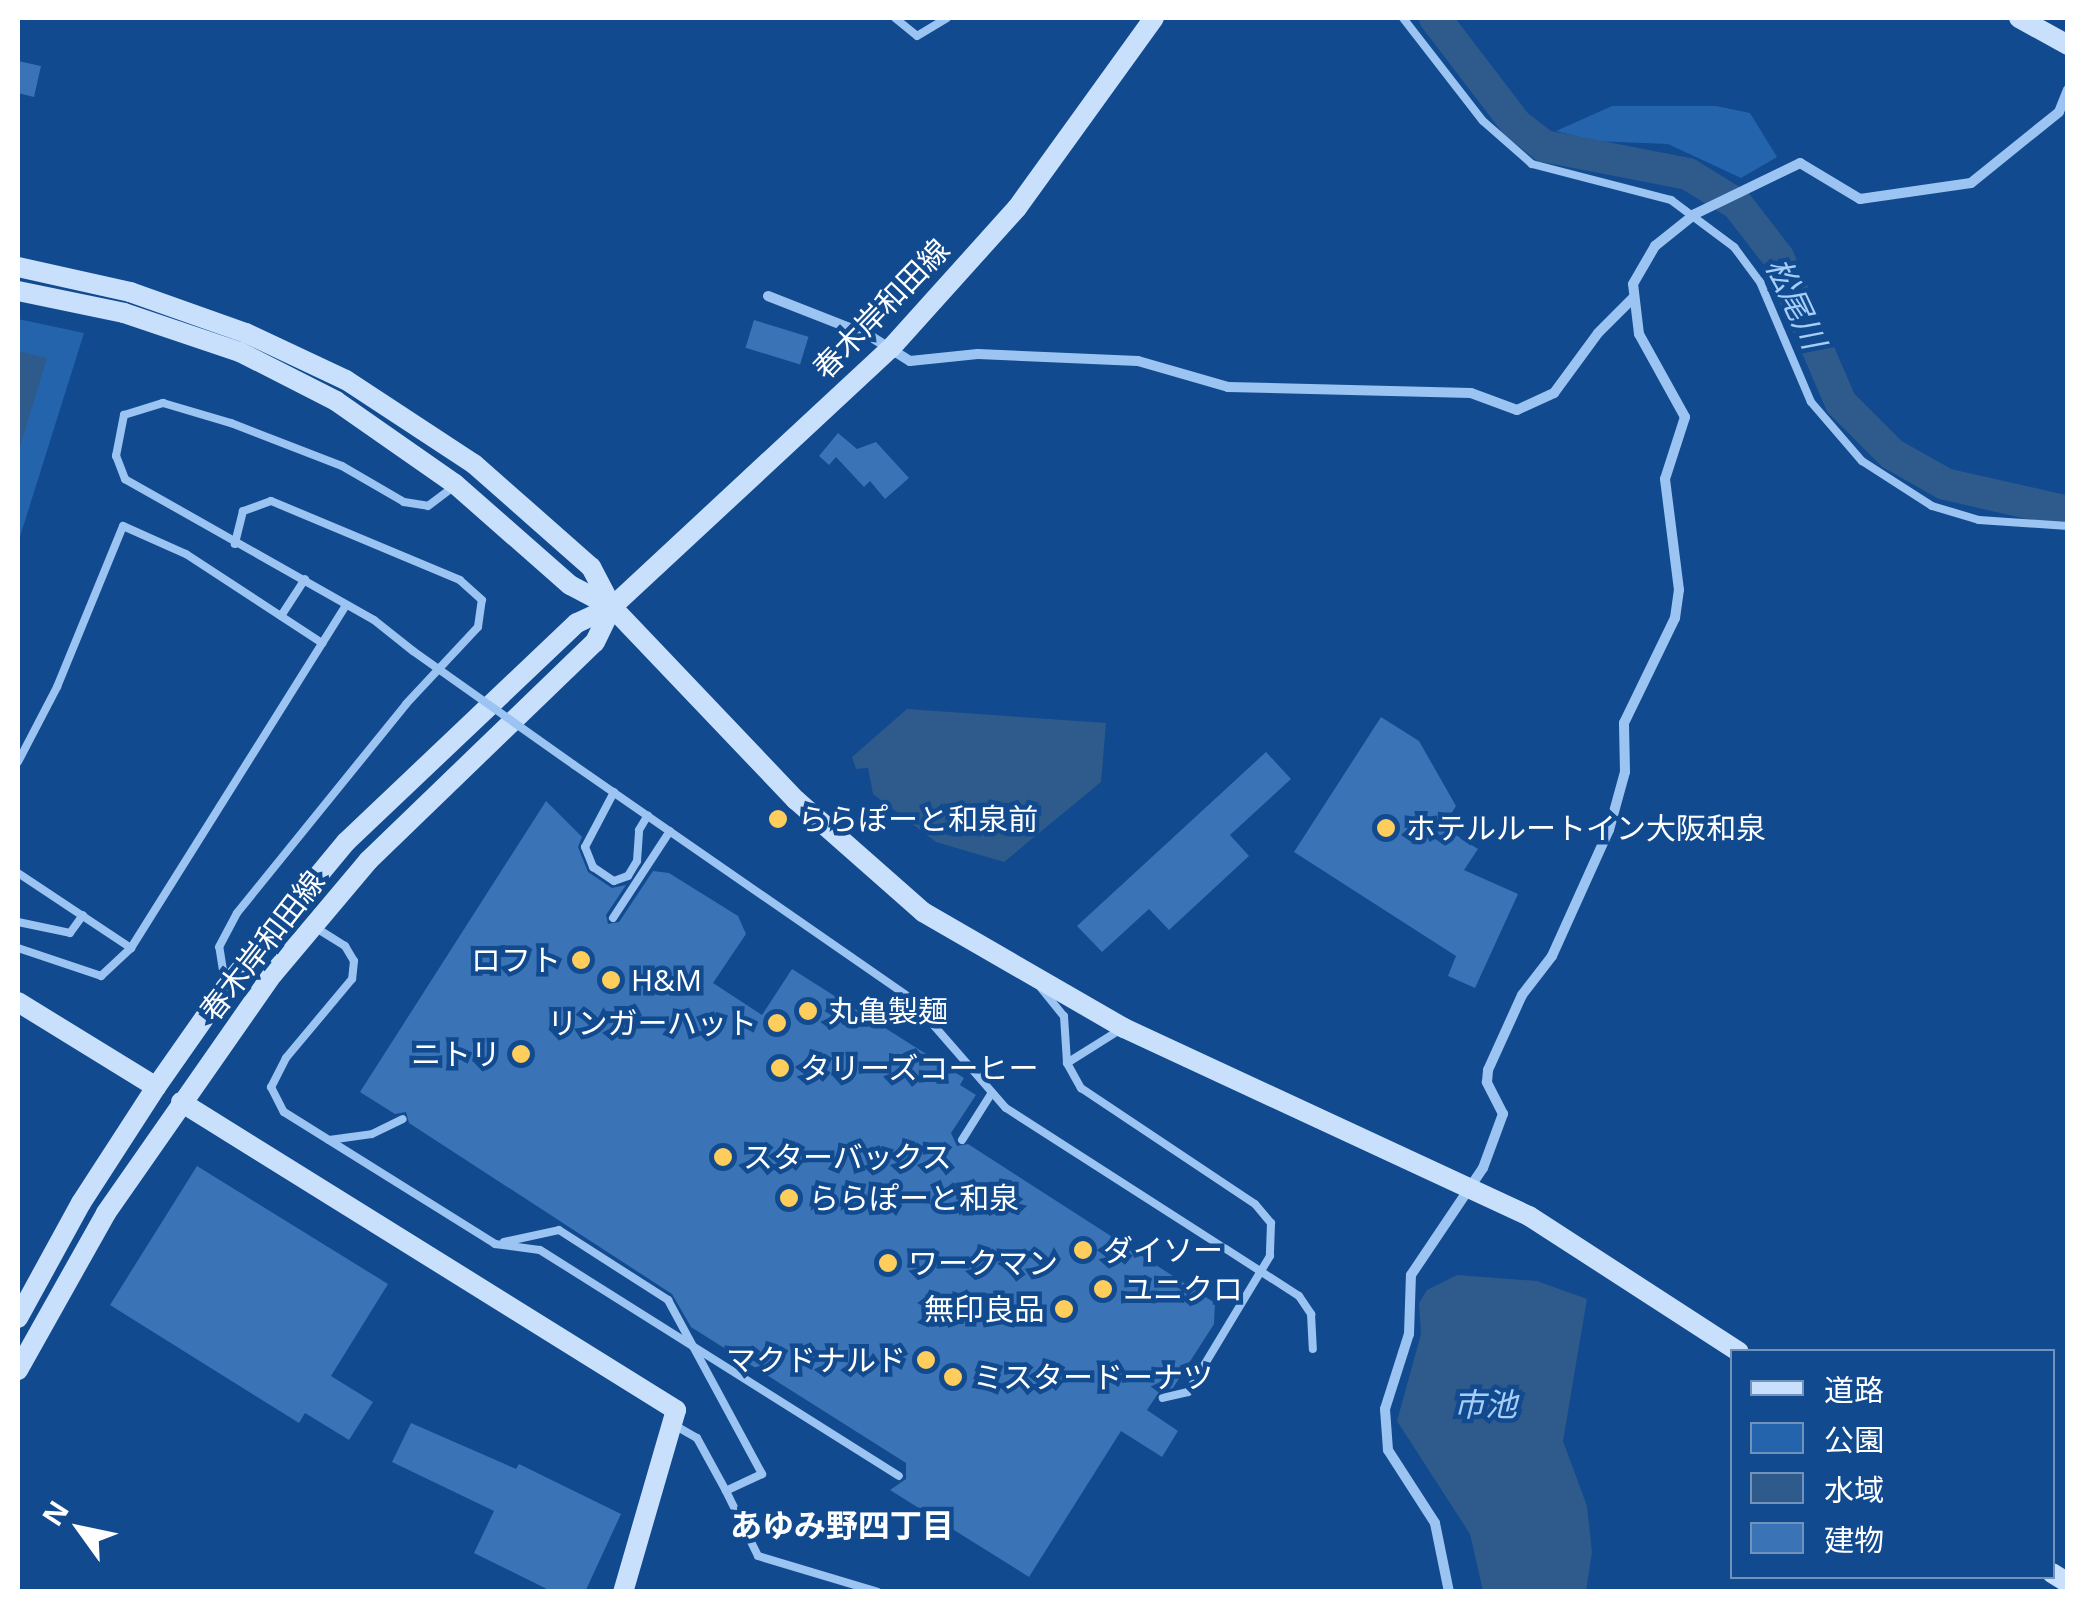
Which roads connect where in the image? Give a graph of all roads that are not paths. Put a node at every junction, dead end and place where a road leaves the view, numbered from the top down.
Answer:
1 (895, 18) edge
2 (947, 18) edge
3 (1154, 18) edge
4 (1403, 18) edge
5 (2019, 18) edge
6 (2068, 45) edge
7 (2068, 90) edge
8 (1696, 214) junction
9 (18, 267) edge
10 (18, 291) edge
11 (768, 296) dead end
12 (1633, 298) junction
13 (890, 349) junction
14 (456, 484) junction
15 (2068, 526) edge
16 (235, 544) junction
17 (304, 579) junction
18 (346, 605) junction
19 (612, 607) junction
20 (281, 616) junction
21 (322, 643) junction
22 (18, 762) edge
23 (614, 792) junction
24 (648, 815) junction
25 (670, 831) junction
26 (18, 872) edge
27 (82, 915) junction
28 (613, 918) dead end
29 (18, 922) edge
30 (313, 926) junction
31 (18, 948) edge
32 (130, 948) junction
33 (1039, 985) junction
34 (226, 988) junction
35 (18, 1002) edge
36 (1124, 1028) junction
37 (1067, 1062) junction
38 (156, 1087) junction
39 (992, 1094) junction
40 (181, 1102) junction
41 (402, 1119) dead end
42 (329, 1140) junction
43 (962, 1140) dead end
44 (1472, 1188) junction
45 (495, 1244) junction
46 (18, 1318) edge
47 (1312, 1349) dead end
48 (1734, 1349) edge
49 (18, 1370) edge
50 (1163, 1398) dead end
51 (676, 1426) junction
52 (898, 1476) dead end
53 (726, 1491) junction
54 (624, 1592) edge
55 (878, 1592) edge
56 (1449, 1592) edge

1 - 2 lane
3 - 13 street, 春木岸和田線
4 - 8 lane
5 - 6 street
7 - 8 street
8 - 12 street
8 - 15 lane
9 - 19 street
10 - 14 street
11 - 13 street
12 - 13 street
12 - 44 street
13 - 19 street, 春木岸和田線
14 - 16 lane
14 - 19 street
16 - 17 lane
16 - 34 lane
17 - 18 lane
17 - 20 lane
18 - 21 lane
18 - 23 lane, bridge
19 - 30 street, 春木岸和田線
19 - 33 street
19 - 34 street, 春木岸和田線
20 - 21 lane
20 - 22 lane
21 - 32 lane
23 - 24 lane
23 - 24 lane
24 - 25 lane
25 - 28 lane
25 - 39 lane
26 - 27 lane
27 - 29 lane
27 - 32 lane
30 - 40 street, 春木岸和田線
30 - 42 lane
31 - 32 lane
33 - 36 street
33 - 37 lane
34 - 38 street, 春木岸和田線
35 - 38 street
36 - 37 lane
36 - 44 street
37 - 50 lane
38 - 46 street, 春木岸和田線
39 - 43 lane
39 - 47 lane, bridge
40 - 49 street, 春木岸和田線
40 - 51 street
41 - 42 lane
42 - 45 lane
44 - 48 street
44 - 56 street
45 - 52 lane
45 - 53 lane
51 - 53 lane
51 - 54 street
53 - 55 lane

